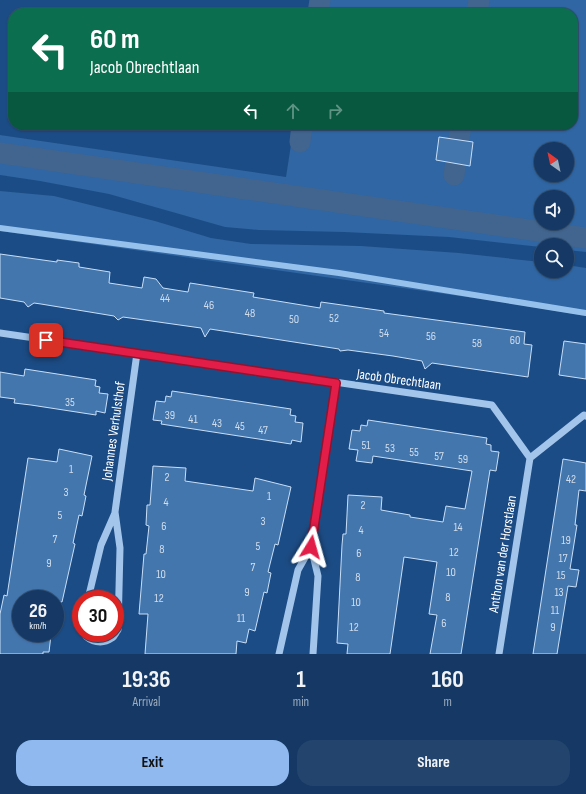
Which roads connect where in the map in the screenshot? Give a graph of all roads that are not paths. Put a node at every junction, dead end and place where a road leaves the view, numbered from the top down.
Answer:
1 (0, 333) edge
2 (137, 353) junction
3 (336, 383) junction
4 (586, 416) edge
5 (530, 458) junction
6 (115, 512) junction
7 (311, 547) junction
8 (90, 590) edge
9 (119, 590) edge
10 (279, 654) edge
11 (313, 654) edge
12 (499, 654) edge

1 - 2 street, Jacob Obrechtlaan
2 - 3 street, Jacob Obrechtlaan
2 - 6 street, Johannes Verhulsthof
3 - 5 street, Jacob Obrechtlaan
3 - 7 street
4 - 5 street
5 - 12 street, Anthon van der Horstlaan
6 - 8 street, Johannes Verhulsthof
6 - 9 street, Johannes Verhulsthof
7 - 10 street
7 - 11 street

